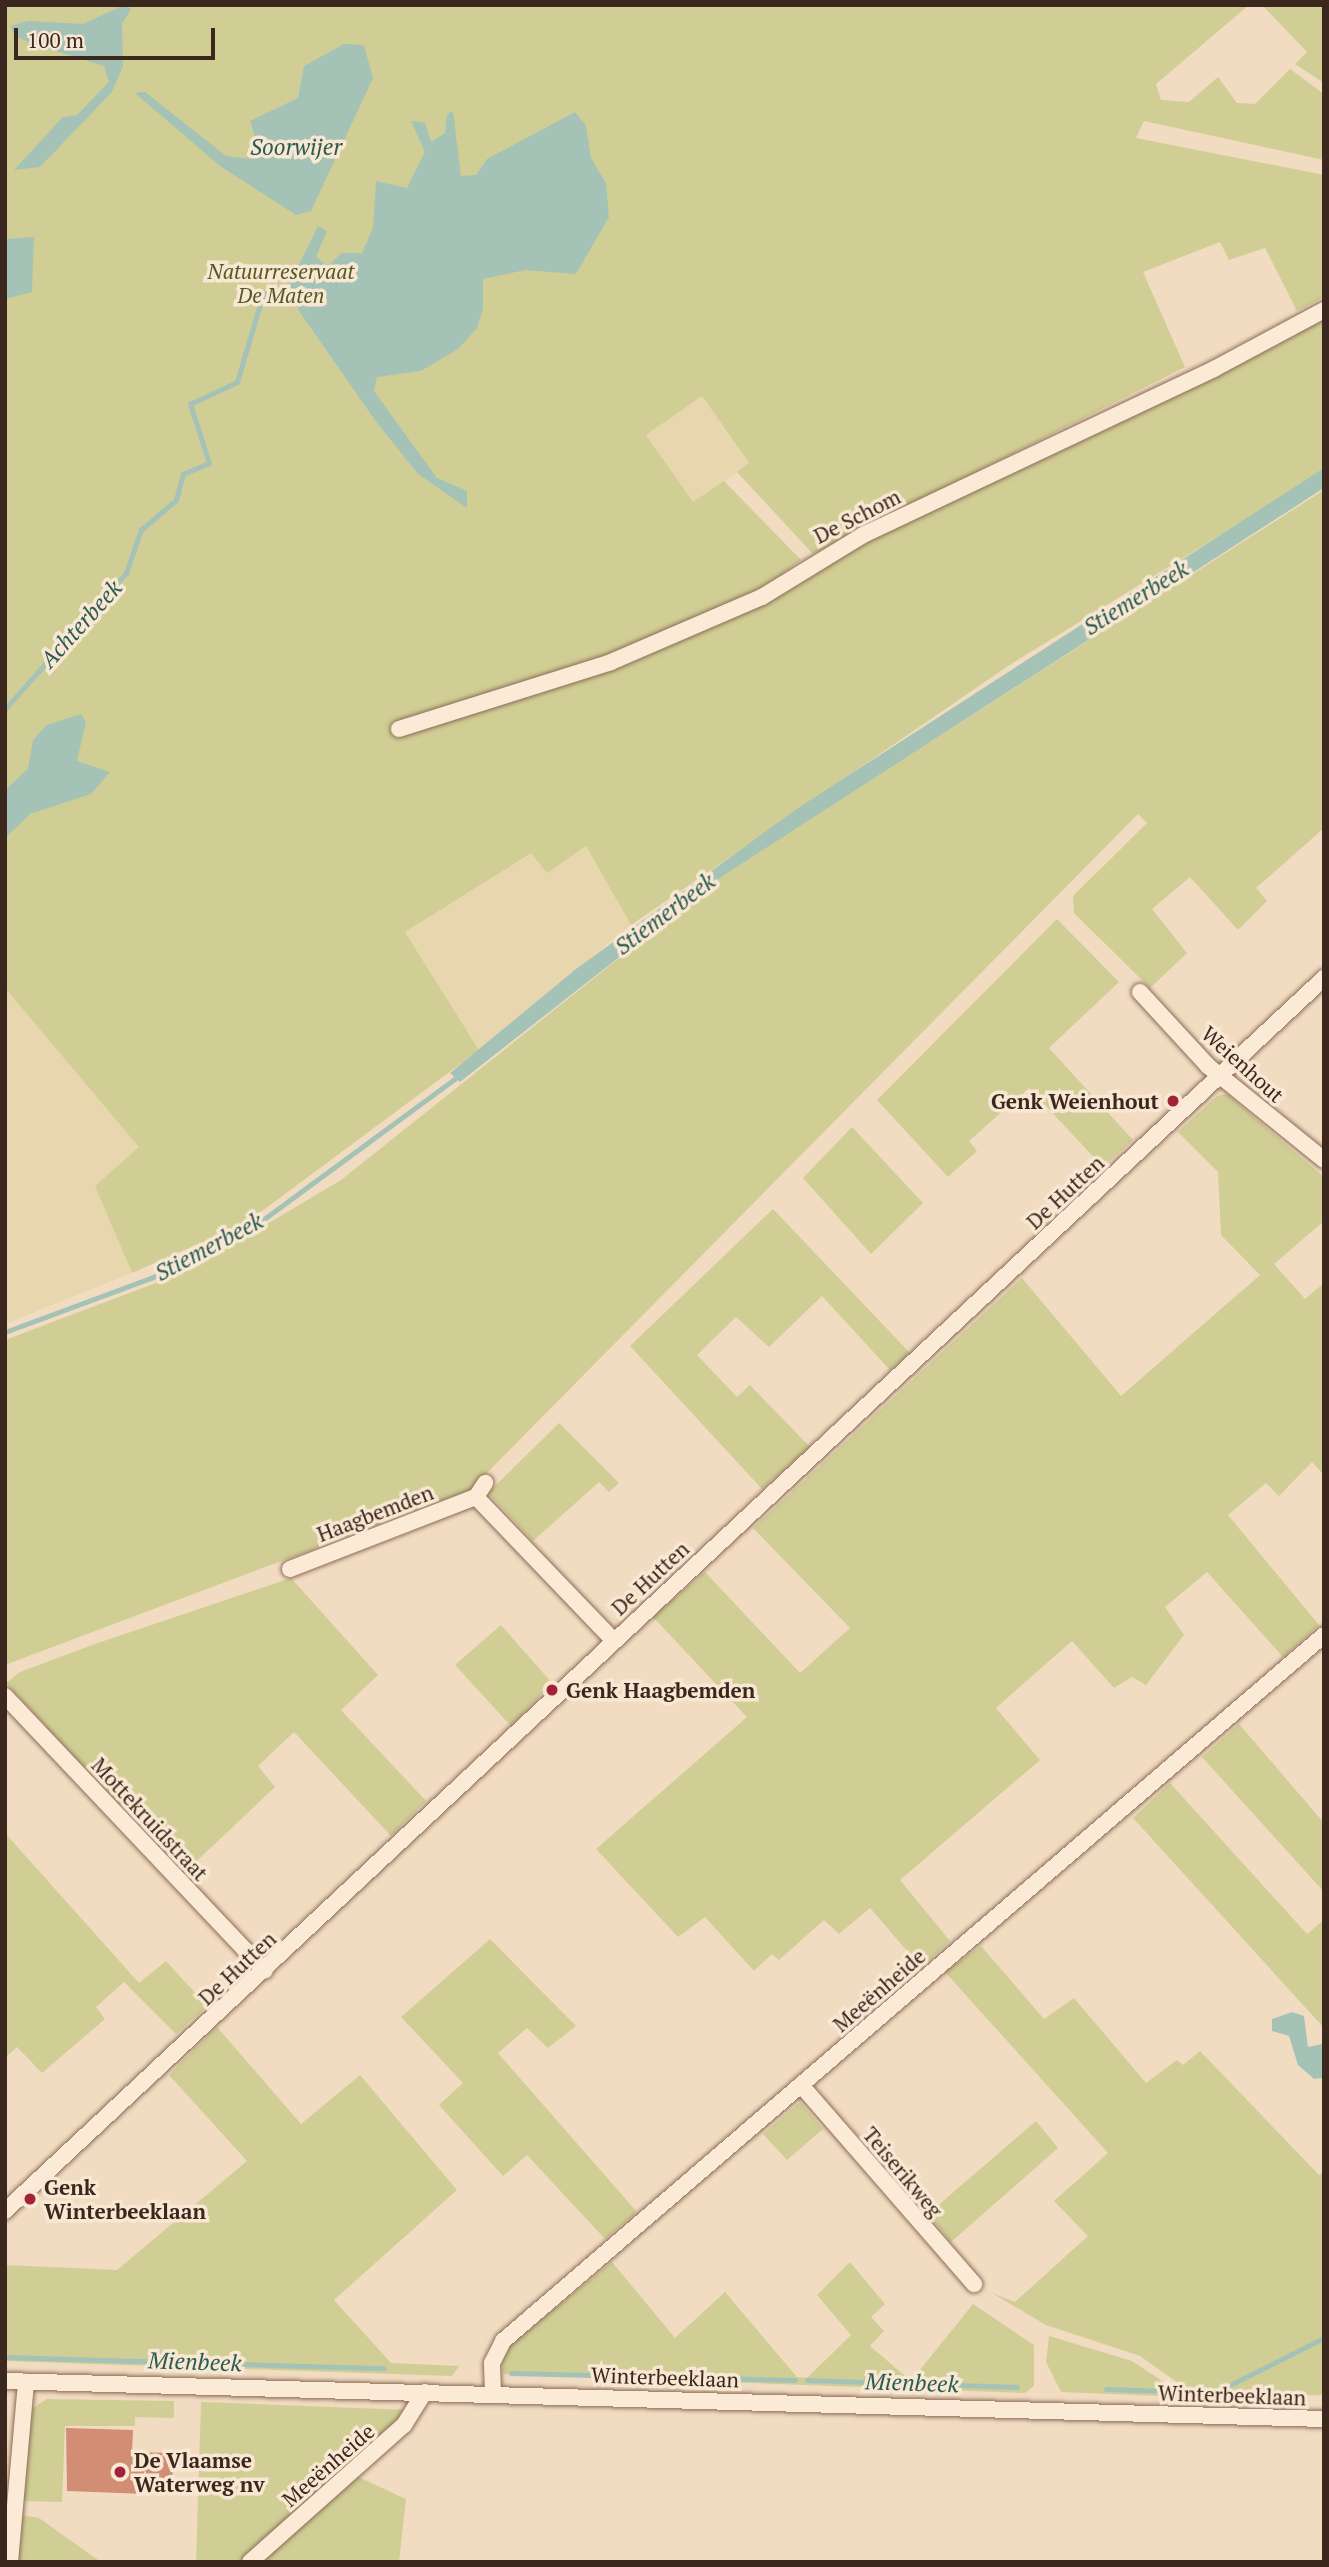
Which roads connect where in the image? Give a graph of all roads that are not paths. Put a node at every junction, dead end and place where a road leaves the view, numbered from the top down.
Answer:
1 (1324, 310) edge
2 (399, 729) dead end
3 (1324, 978) edge
4 (1140, 992) dead end
5 (1219, 1075) junction
6 (1324, 1160) edge
7 (290, 1569) dead end
8 (1324, 1635) edge
9 (614, 1641) junction
10 (5, 1696) edge
11 (265, 1971) junction
12 (801, 2085) junction
13 (5, 2211) edge
14 (974, 2284) dead end
15 (5, 2381) edge
16 (26, 2382) junction
17 (425, 2392) junction
18 (493, 2393) junction
19 (1324, 2419) edge
20 (10, 2562) edge
21 (250, 2562) edge

1 - 2 street, De Schom
3 - 5 street, De Hutten
4 - 5 street, Weienhout
5 - 6 street, Weienhout
5 - 9 street, De Hutten
7 - 9 street, Haagbemden
8 - 12 street, Meeënheide
9 - 11 street, De Hutten
10 - 11 street, Mottekruidstraat
11 - 13 street, De Hutten
12 - 14 street, Teiserikweg
12 - 18 street, Meeënheide
15 - 16 street, Winterbeeklaan
16 - 17 street, Winterbeeklaan
16 - 20 street
17 - 18 street, Winterbeeklaan
17 - 21 street, Meeënheide
18 - 19 street, Winterbeeklaan

